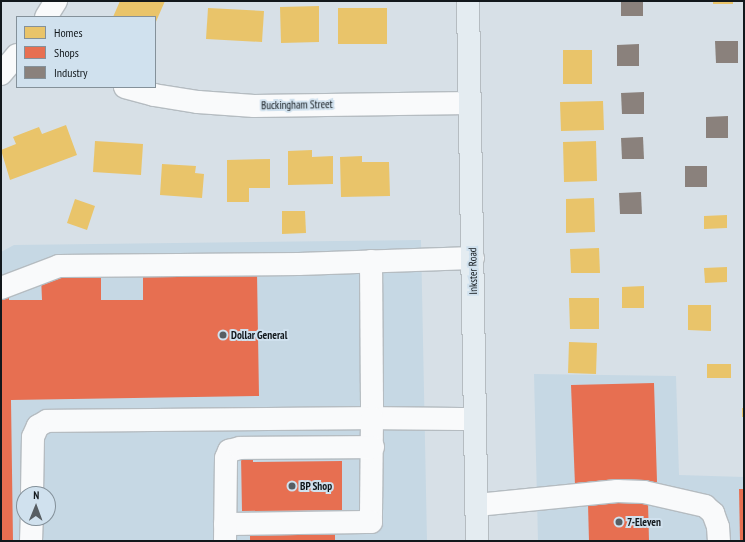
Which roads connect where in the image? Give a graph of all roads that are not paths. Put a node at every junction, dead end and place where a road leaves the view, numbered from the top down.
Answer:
1 (56, 1) edge
2 (468, 1) edge
3 (47, 16) edge
4 (16, 56) edge
5 (1, 74) edge
6 (129, 88) edge
7 (470, 103) junction
8 (472, 258) junction
9 (371, 261) junction
10 (1, 288) edge
11 (372, 418) junction
12 (475, 419) junction
13 (373, 447) junction
14 (32, 486) edge
15 (477, 505) junction
16 (32, 526) edge
17 (371, 532) edge
18 (225, 533) edge
19 (31, 541) edge
20 (477, 541) edge
21 (719, 541) edge

1 - 3 street
2 - 7 main road, Inkster Road
4 - 5 street
6 - 7 street, Buckingham Street
7 - 8 main road, Inkster Road
8 - 9 street
8 - 12 main road, Inkster Road
9 - 10 street
9 - 11 street
11 - 12 street
11 - 13 street
11 - 14 street
12 - 15 main road, Inkster Road
13 - 17 street
13 - 18 street
15 - 20 main road, Inkster Road
15 - 21 street
16 - 19 street
17 - 18 street

